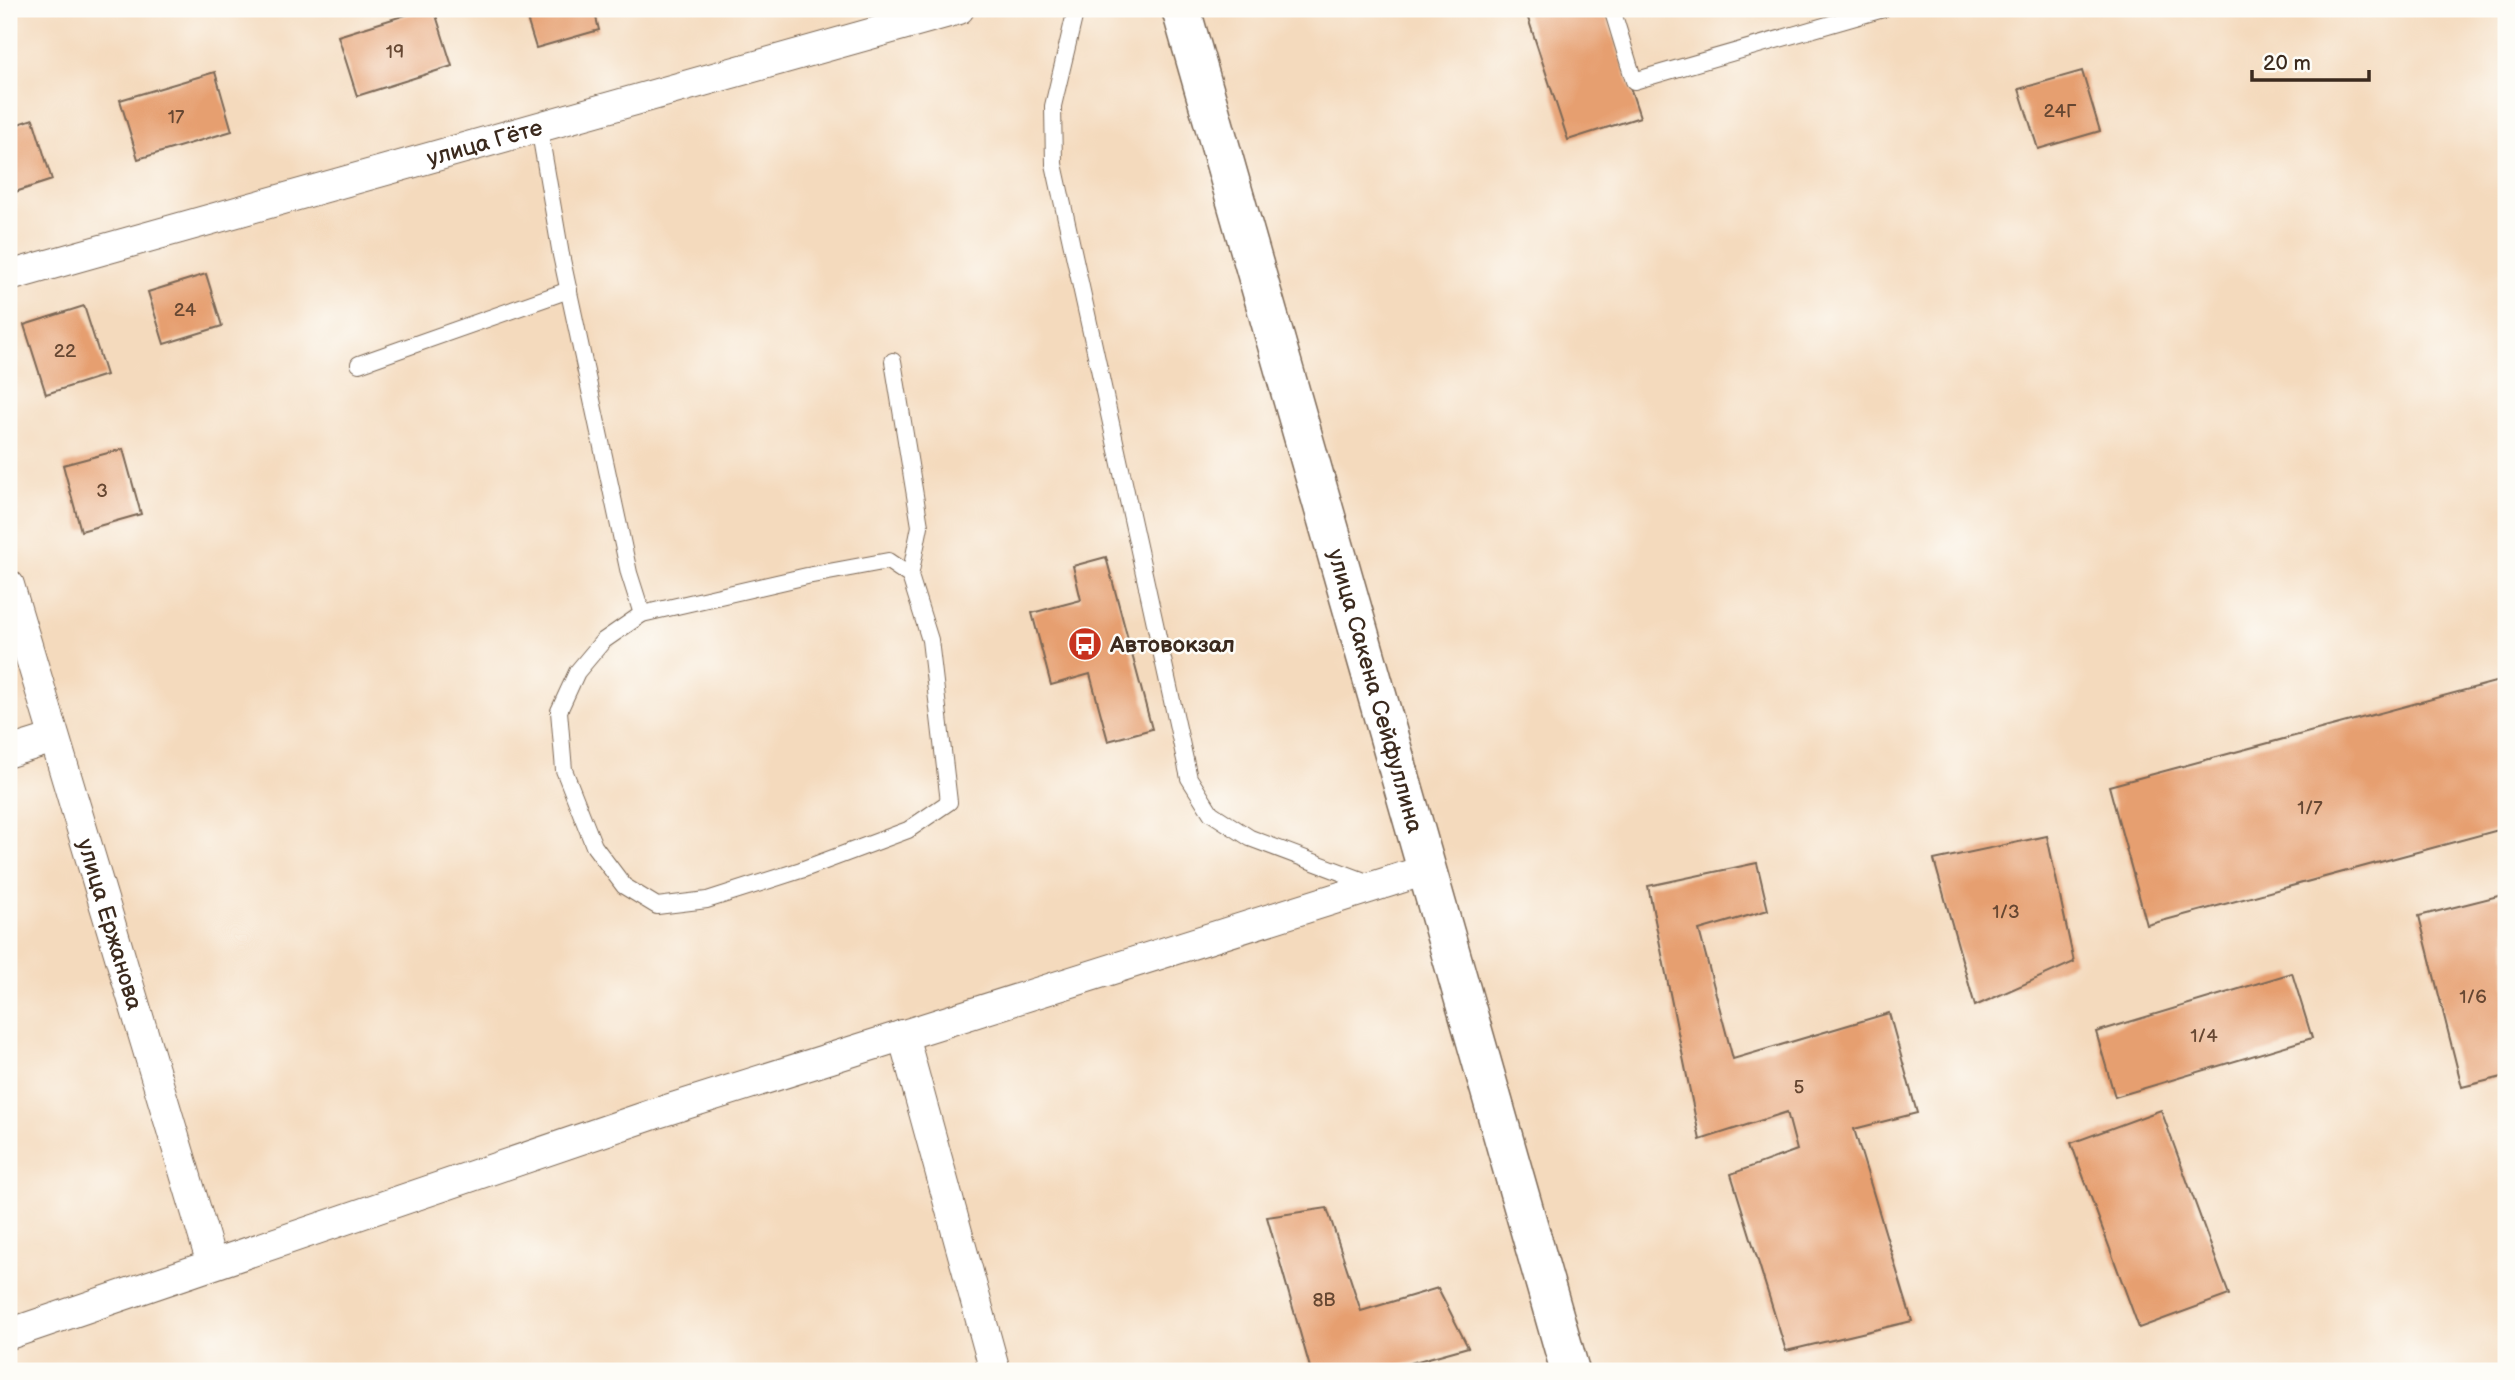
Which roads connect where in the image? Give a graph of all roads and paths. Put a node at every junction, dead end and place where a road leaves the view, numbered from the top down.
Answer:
1 (959, 9) edge
2 (1076, 9) edge
3 (1181, 9) edge
4 (1612, 9) edge
5 (1883, 9) edge
6 (539, 127) junction
7 (9, 276) edge
8 (569, 290) junction
9 (893, 361) dead end
10 (359, 363) dead end
11 (910, 576) junction
12 (9, 585) edge
13 (642, 614) junction
14 (54, 737) junction
15 (9, 752) edge
16 (1429, 869) junction
17 (1377, 886) junction
18 (903, 1035) junction
19 (212, 1264) junction
20 (9, 1334) edge
21 (995, 1371) edge
22 (1570, 1371) edge

1 - 6 street, улица Гёте
2 - 17 lane
3 - 16 street, улица Сакена Сейфуллина
4 - 5 lane
6 - 7 street, улица Гёте
6 - 8 lane
8 - 10 lane
8 - 13 lane
9 - 11 lane
11 - 13 lane
11 - 13 lane
12 - 14 street, улица Ержанова
14 - 15 street
14 - 19 street, улица Ержанова
16 - 17 street
16 - 22 street, улица Сакена Сейфуллина
17 - 18 street
18 - 19 street
18 - 21 street
19 - 20 street

